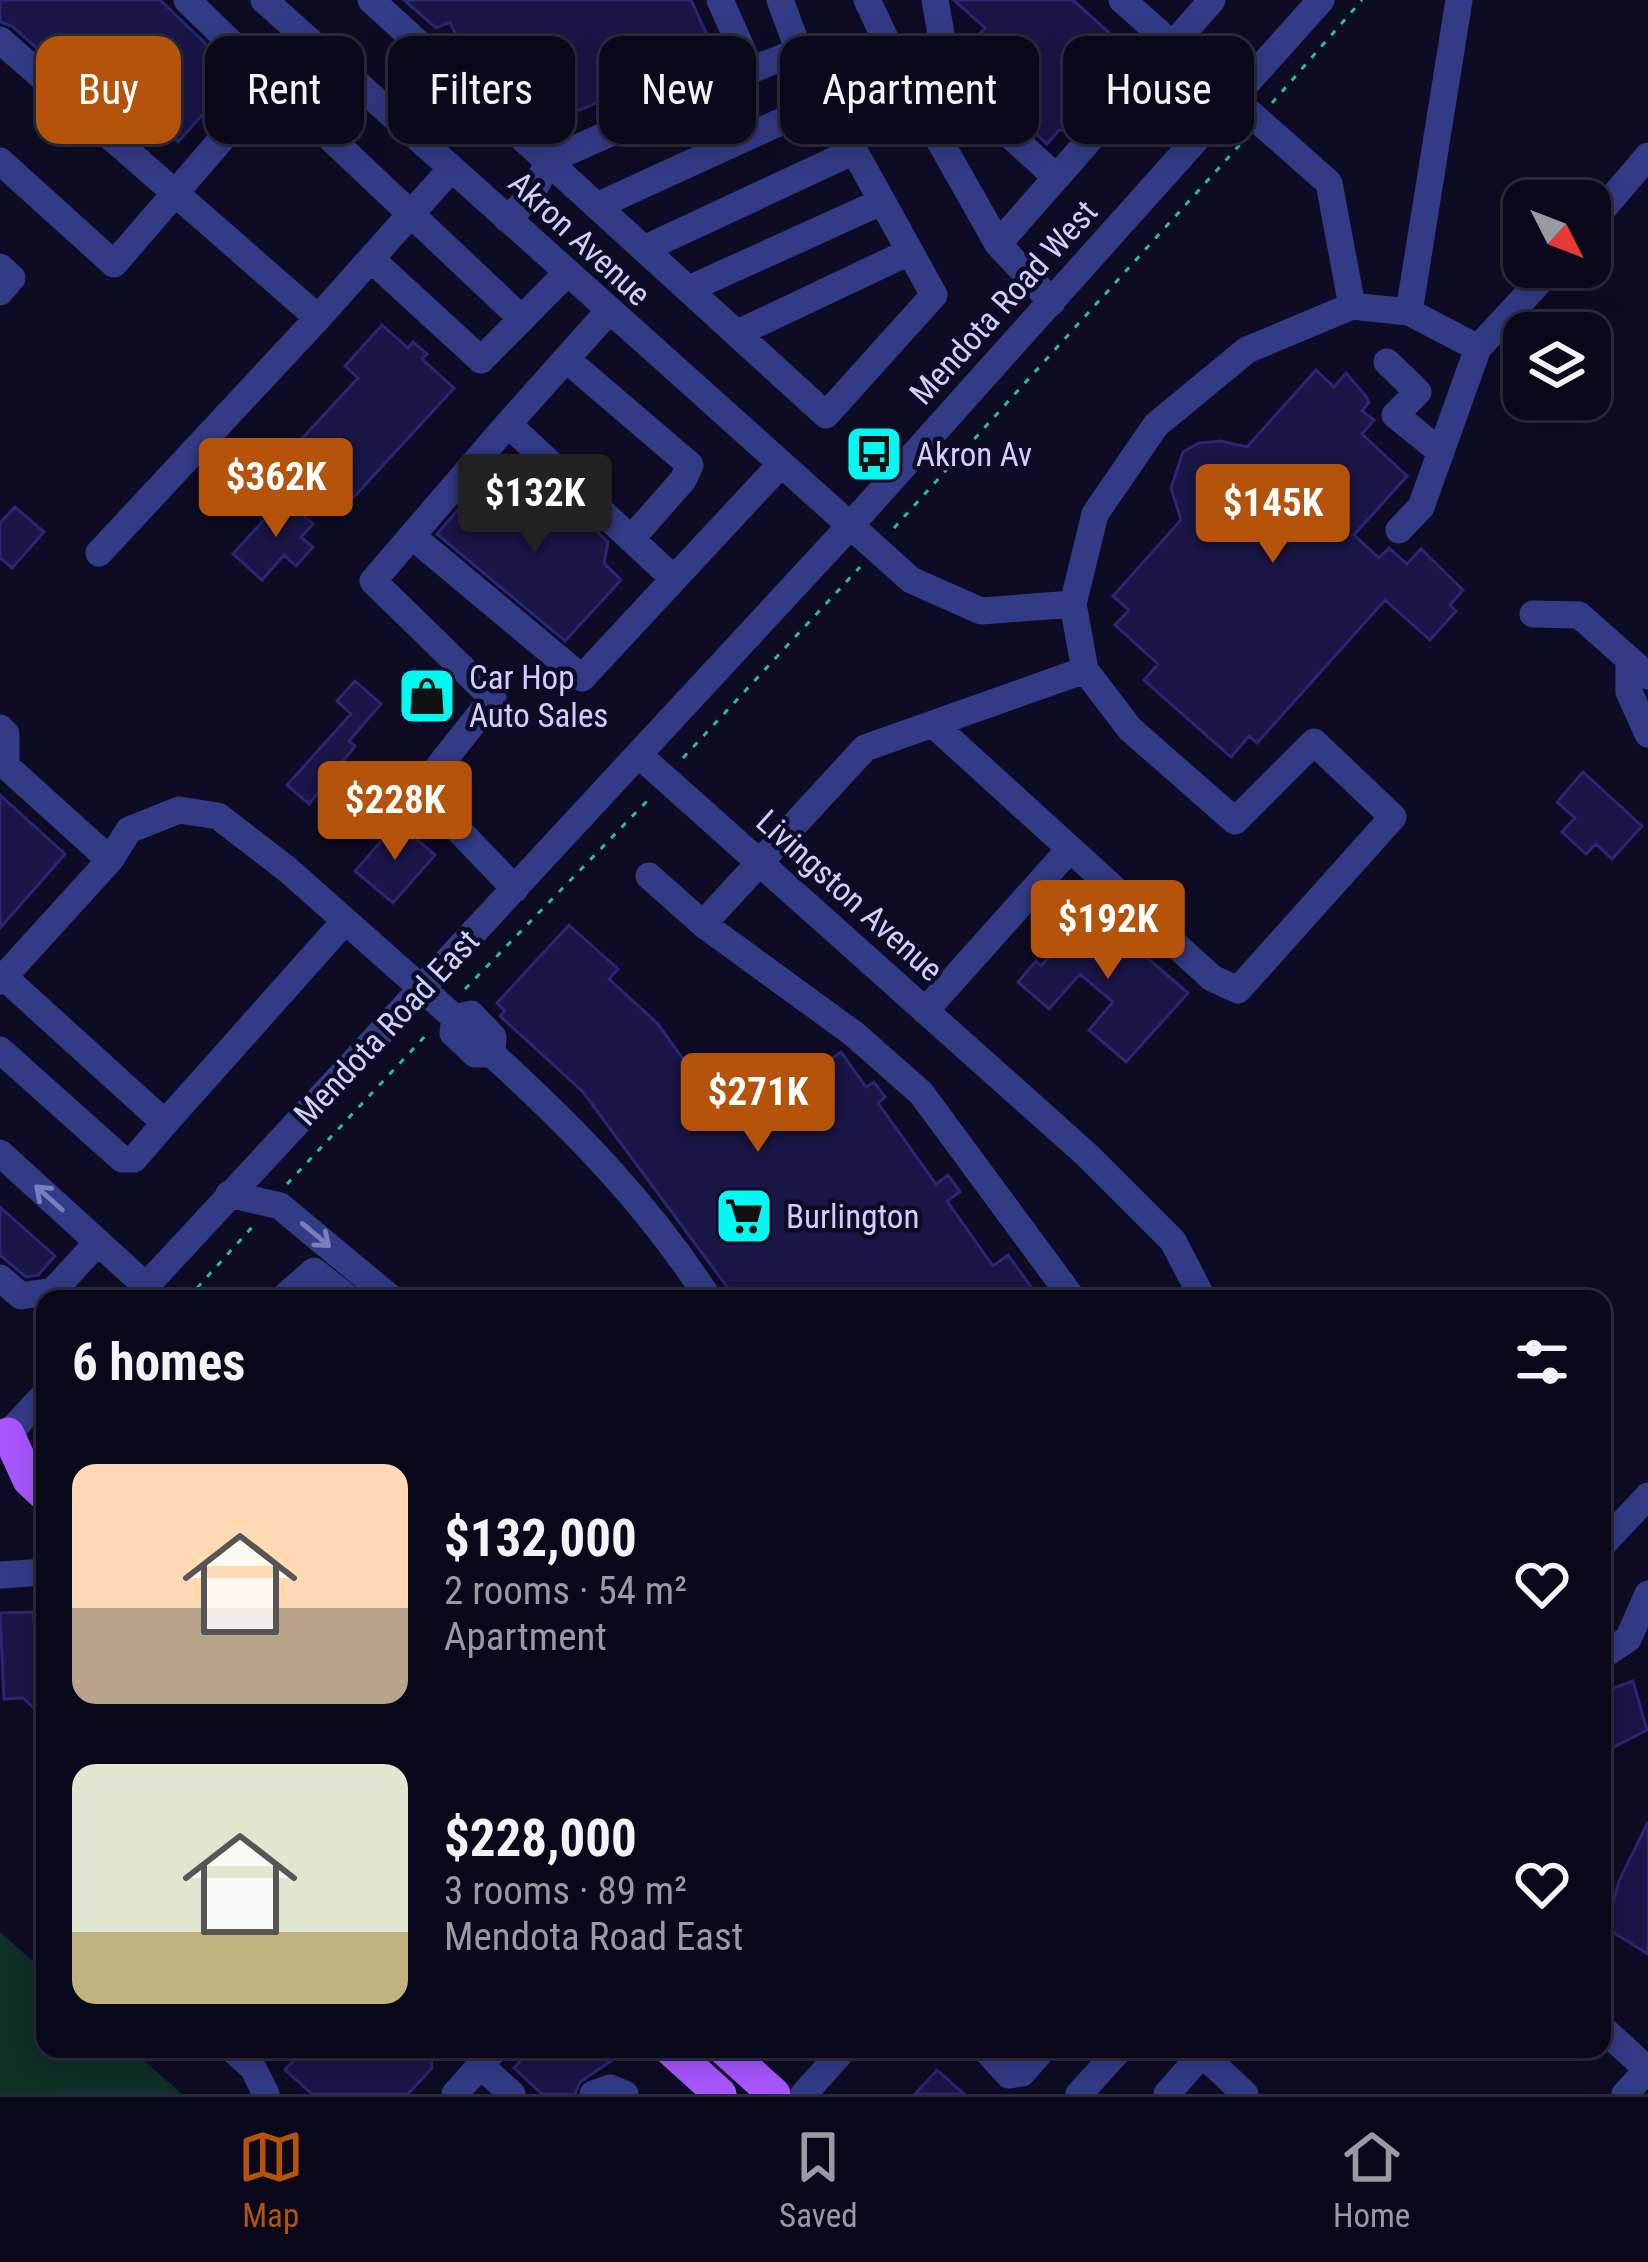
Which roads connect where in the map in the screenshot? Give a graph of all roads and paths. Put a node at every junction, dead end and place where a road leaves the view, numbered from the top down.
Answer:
1 (264, 0) edge
2 (371, 0) edge
3 (720, 0) edge
4 (780, 0) edge
5 (867, 0) edge
6 (935, 0) edge
7 (1122, 0) edge
8 (1321, 0) edge
9 (1362, 0) edge
10 (1459, 0) edge
11 (1204, 3) edge
12 (204, 6) edge
13 (230, 36) edge
14 (304, 36) edge
15 (736, 36) edge
16 (793, 36) edge
17 (1163, 36) edge
18 (1178, 36) edge
19 (0, 40) edge
20 (1254, 73) edge
21 (364, 90) edge
22 (1276, 99) dead end
23 (1254, 117) edge
24 (780, 122) edge
25 (599, 138) edge
26 (218, 144) edge
27 (335, 144) edge
28 (848, 144) edge
29 (1085, 144) edge
30 (1191, 144) edge
31 (1240, 147) dead end
32 (852, 152) junction
33 (1648, 156) edge
34 (550, 160) junction
35 (0, 161) edge
36 (451, 169) junction
37 (1056, 177) junction
38 (176, 194) junction
39 (1611, 199) edge
40 (880, 202) junction
41 (598, 205) junction
42 (409, 216) junction
43 (507, 219) junction
44 (998, 244) junction
45 (646, 248) junction
46 (909, 252) junction
47 (371, 259) junction
48 (0, 267) edge
49 (568, 274) junction
50 (1534, 288) edge
51 (689, 289) junction
52 (0, 292) edge
53 (1052, 302) junction
54 (1352, 306) junction
55 (1409, 312) junction
56 (607, 313) junction
57 (317, 319) junction
58 (522, 319) junction
59 (738, 334) junction
60 (1478, 348) junction
61 (566, 359) junction
62 (1387, 362) dead end
63 (508, 424) junction
64 (1441, 452) junction
65 (780, 465) junction
66 (849, 527) junction
67 (895, 527) dead end
68 (1399, 530) dead end
69 (412, 536) junction
70 (631, 539) junction
71 (99, 553) dead end
72 (857, 570) dead end
73 (674, 579) junction
74 (1072, 604) junction
75 (1533, 614) dead end
76 (1638, 668) edge
77 (1085, 670) junction
78 (933, 724) junction
79 (0, 728) edge
80 (1648, 734) edge
81 (690, 750) dead end
82 (640, 756) junction
83 (649, 800) dead end
84 (1069, 850) junction
85 (110, 860) junction
86 (758, 862) junction
87 (649, 876) dead end
88 (515, 890) junction
89 (345, 921) junction
90 (703, 924) junction
91 (2, 979) edge
92 (474, 979) dead end
93 (421, 991) junction
94 (925, 1011) junction
95 (416, 1046) dead end
96 (0, 1050) edge
97 (165, 1123) junction
98 (0, 1153) edge
99 (280, 1192) dead end
100 (230, 1194) junction
101 (265, 1214) dead end
102 (98, 1242) junction
103 (0, 1278) edge
104 (54, 1290) edge
105 (138, 1290) edge
106 (143, 1290) edge
107 (195, 1290) edge
108 (292, 1290) edge
109 (338, 1290) edge
110 (381, 1290) edge
111 (703, 1290) edge
112 (1066, 1290) edge
113 (1198, 1290) edge
114 (36, 1294) edge
115 (36, 1403) edge
116 (3, 1435) edge
117 (36, 1447) edge
118 (36, 1487) edge
119 (1648, 1496) edge
120 (1611, 1535) edge
121 (36, 1573) edge
122 (0, 1575) edge
123 (1648, 1594) edge
124 (1611, 1650) edge
125 (1611, 2036) edge
126 (242, 2058) edge
127 (487, 2058) edge
128 (489, 2058) edge
129 (680, 2058) edge
130 (734, 2058) edge
131 (836, 2058) edge
132 (993, 2058) edge
133 (1035, 2058) edge
134 (1112, 2058) edge
135 (1195, 2058) edge
136 (1207, 2058) edge
137 (1645, 2064) edge
138 (1242, 2093) edge
139 (266, 2094) edge
140 (454, 2094) edge
141 (512, 2094) edge
142 (720, 2094) edge
143 (774, 2094) edge
144 (804, 2094) edge
145 (1079, 2094) edge
146 (1167, 2094) edge
147 (1625, 2094) edge

1 - 14 street, Akron Avenue
2 - 34 street
3 - 15 street
4 - 16 street
5 - 44 street
6 - 37 street
7 - 17 street
8 - 20 street, Mendota Road West
9 - 22 path
10 - 55 street
11 - 18 street
12 - 13 street
19 - 38 street
21 - 36 street, Akron Avenue
23 - 54 street
24 - 41 street
25 - 34 street
26 - 38 street
27 - 42 street
28 - 32 street
29 - 37 street
30 - 53 street, Mendota Road West
31 - 67 path
32 - 40 street
32 - 45 street
33 - 39 street
34 - 41 street
34 - 43 street
35 - 38 street
36 - 42 street
36 - 43 street, Akron Avenue
37 - 44 street
38 - 57 street
40 - 46 street
40 - 51 street
41 - 45 street
42 - 47 street
42 - 58 street
43 - 49 street, Akron Avenue
44 - 53 street
45 - 51 street
46 - 59 street
46 - 59 street
47 - 57 street
47 - 58 street
48 - 52 street
49 - 56 street, Akron Avenue
49 - 58 street
50 - 60 street
51 - 59 street
53 - 66 street, Mendota Road West
54 - 55 street
54 - 74 street
55 - 60 street
56 - 61 street
56 - 65 street, Akron Avenue
57 - 71 street
60 - 64 street
61 - 63 street
61 - 70 street
62 - 64 street
63 - 69 street
63 - 70 street
64 - 68 street
65 - 66 street, Akron Avenue
65 - 73 street
66 - 74 street, Akron Avenue
66 - 82 street, Mendota Road West
69 - 73 street
69 - 88 street
70 - 73 street
72 - 81 path
74 - 77 street
75 - 76 street
76 - 80 street
77 - 78 street
77 - 84 street
78 - 84 street
78 - 86 street
79 - 85 street
82 - 86 street, Livingston Avenue
82 - 88 street, Mendota Road East
83 - 92 path
84 - 94 street
85 - 89 street
85 - 91 street
86 - 90 street
86 - 94 street, Livingston Avenue
87 - 90 street
88 - 93 street, Mendota Road East
89 - 93 street
89 - 97 street
90 - 112 street
91 - 97 street
93 - 100 street, Mendota Road East
93 - 111 street
94 - 113 street, Livingston Avenue
95 - 99 path
96 - 97 street
102 -> 98 street
100 - 106 street, Mendota Road East
100 -> 110 street
101 - 107 path
102 - 104 street
102 - 105 street
103 - 114 street
108 - 109 street
115 - 116 street
116 - 117 main road
116 - 118 main road
119 - 120 street
121 - 122 street
123 - 124 street
125 - 137 street
126 - 139 street
127 - 140 street
128 - 141 street
129 - 142 main road
130 - 143 main road
131 - 144 street
132 - 133 street
134 - 145 street
135 - 146 street
136 - 138 street
137 - 147 street

